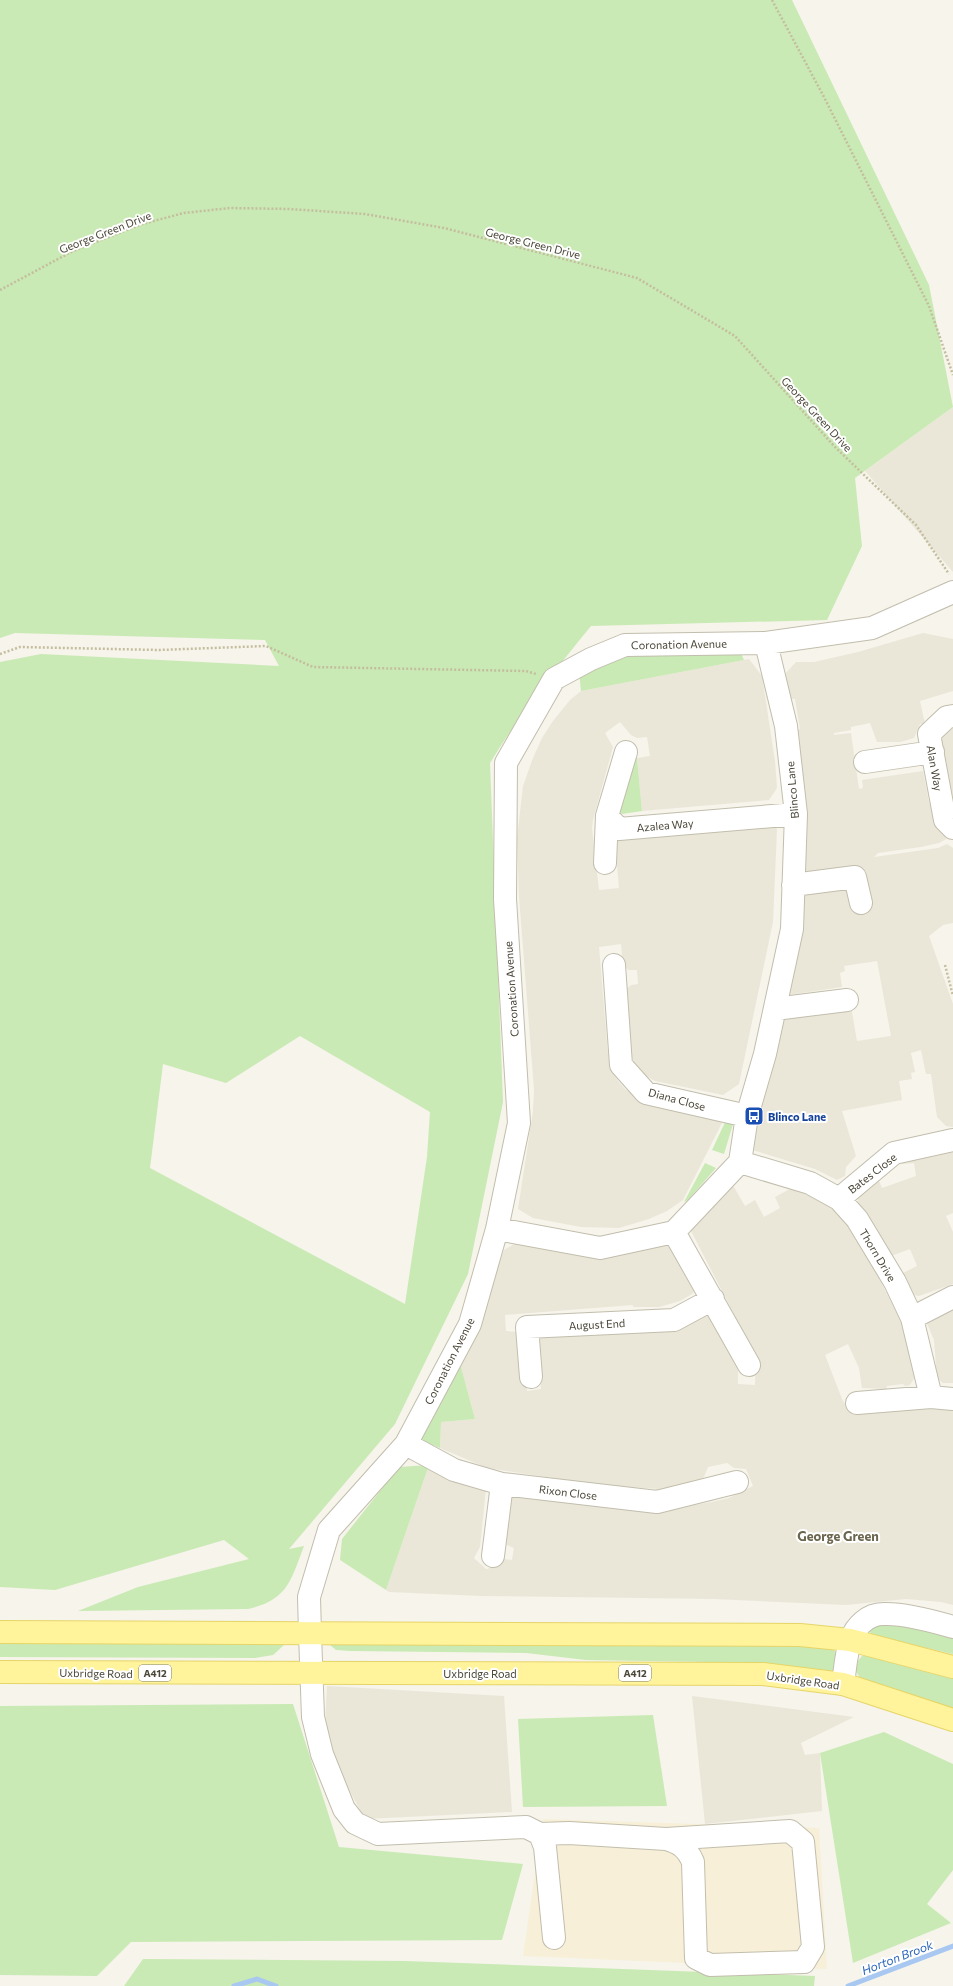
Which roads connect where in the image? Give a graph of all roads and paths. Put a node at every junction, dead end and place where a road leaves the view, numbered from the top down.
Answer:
1 (772, 0) edge
2 (0, 290) edge
3 (953, 375) edge
4 (953, 580) edge
5 (953, 592) edge
6 (766, 643) junction
7 (0, 654) edge
8 (554, 679) junction
9 (953, 716) edge
10 (626, 752) dead end
11 (932, 752) junction
12 (865, 762) dead end
13 (796, 814) junction
14 (607, 816) junction
15 (953, 828) edge
16 (605, 863) dead end
17 (793, 885) junction
18 (861, 903) dead end
19 (614, 965) dead end
20 (945, 965) dead end
21 (953, 996) edge
22 (847, 1000) dead end
23 (775, 1009) junction
24 (747, 1116) junction
25 (953, 1140) edge
26 (740, 1162) junction
27 (839, 1199) junction
28 (497, 1229) junction
29 (674, 1232) junction
30 (953, 1297) edge
31 (713, 1300) junction
32 (912, 1318) junction
33 (749, 1365) dead end
34 (531, 1377) dead end
35 (931, 1397) junction
36 (953, 1399) edge
37 (857, 1404) dead end
38 (406, 1444) junction
39 (737, 1482) dead end
40 (502, 1484) junction
41 (493, 1556) dead end
42 (953, 1627) edge
43 (0, 1632) edge
44 (310, 1634) junction
45 (850, 1640) junction
46 (953, 1667) edge
47 (0, 1672) edge
48 (311, 1673) junction
49 (842, 1684) junction
50 (953, 1720) edge
51 (540, 1834) junction
52 (666, 1839) junction
53 (554, 1938) dead end

1 - 3 path
2 - 4 path, George Green Drive
5 - 6 street, Coronation Avenue
6 - 8 street, Coronation Avenue
6 - 13 street, Blinco Lane
7 - 8 path
8 - 28 street, Coronation Avenue
9 - 11 street, Alan Way
10 - 14 street
11 - 12 street
11 - 15 street, Alan Way
13 - 14 street, Azalea Way
13 - 17 street, Blinco Lane
14 - 16 street
17 - 18 street
17 - 23 street, Blinco Lane
19 - 24 street, Diana Close
20 - 21 path
22 - 23 street
23 - 24 street, Blinco Lane
24 - 26 street, Blinco Lane
25 - 27 street, Bates Close
26 - 27 street, Thorn Drive
26 - 29 street
27 - 32 street, Thorn Drive
28 - 29 street
28 - 38 street, Coronation Avenue
29 - 31 street
30 - 32 street
31 - 33 street
31 - 34 street, August End
32 - 35 street, Thorn Drive
35 - 36 street
35 - 37 street
38 - 40 street, Rixon Close
38 - 44 street, Coronation Avenue
39 - 40 street, Rixon Close
40 - 41 street
42 - 45 street
43 - 44 main road
44 - 45 main road
44 - 48 street, Coronation Avenue
45 - 46 main road
45 - 49 street
47 - 48 main road, Uxbridge Road / A412
48 - 49 main road, Uxbridge Road / A412
48 - 51 street, Coronation Avenue
49 - 50 main road, Uxbridge Road / A412
51 - 52 street
51 - 53 street
52 - 52 street

